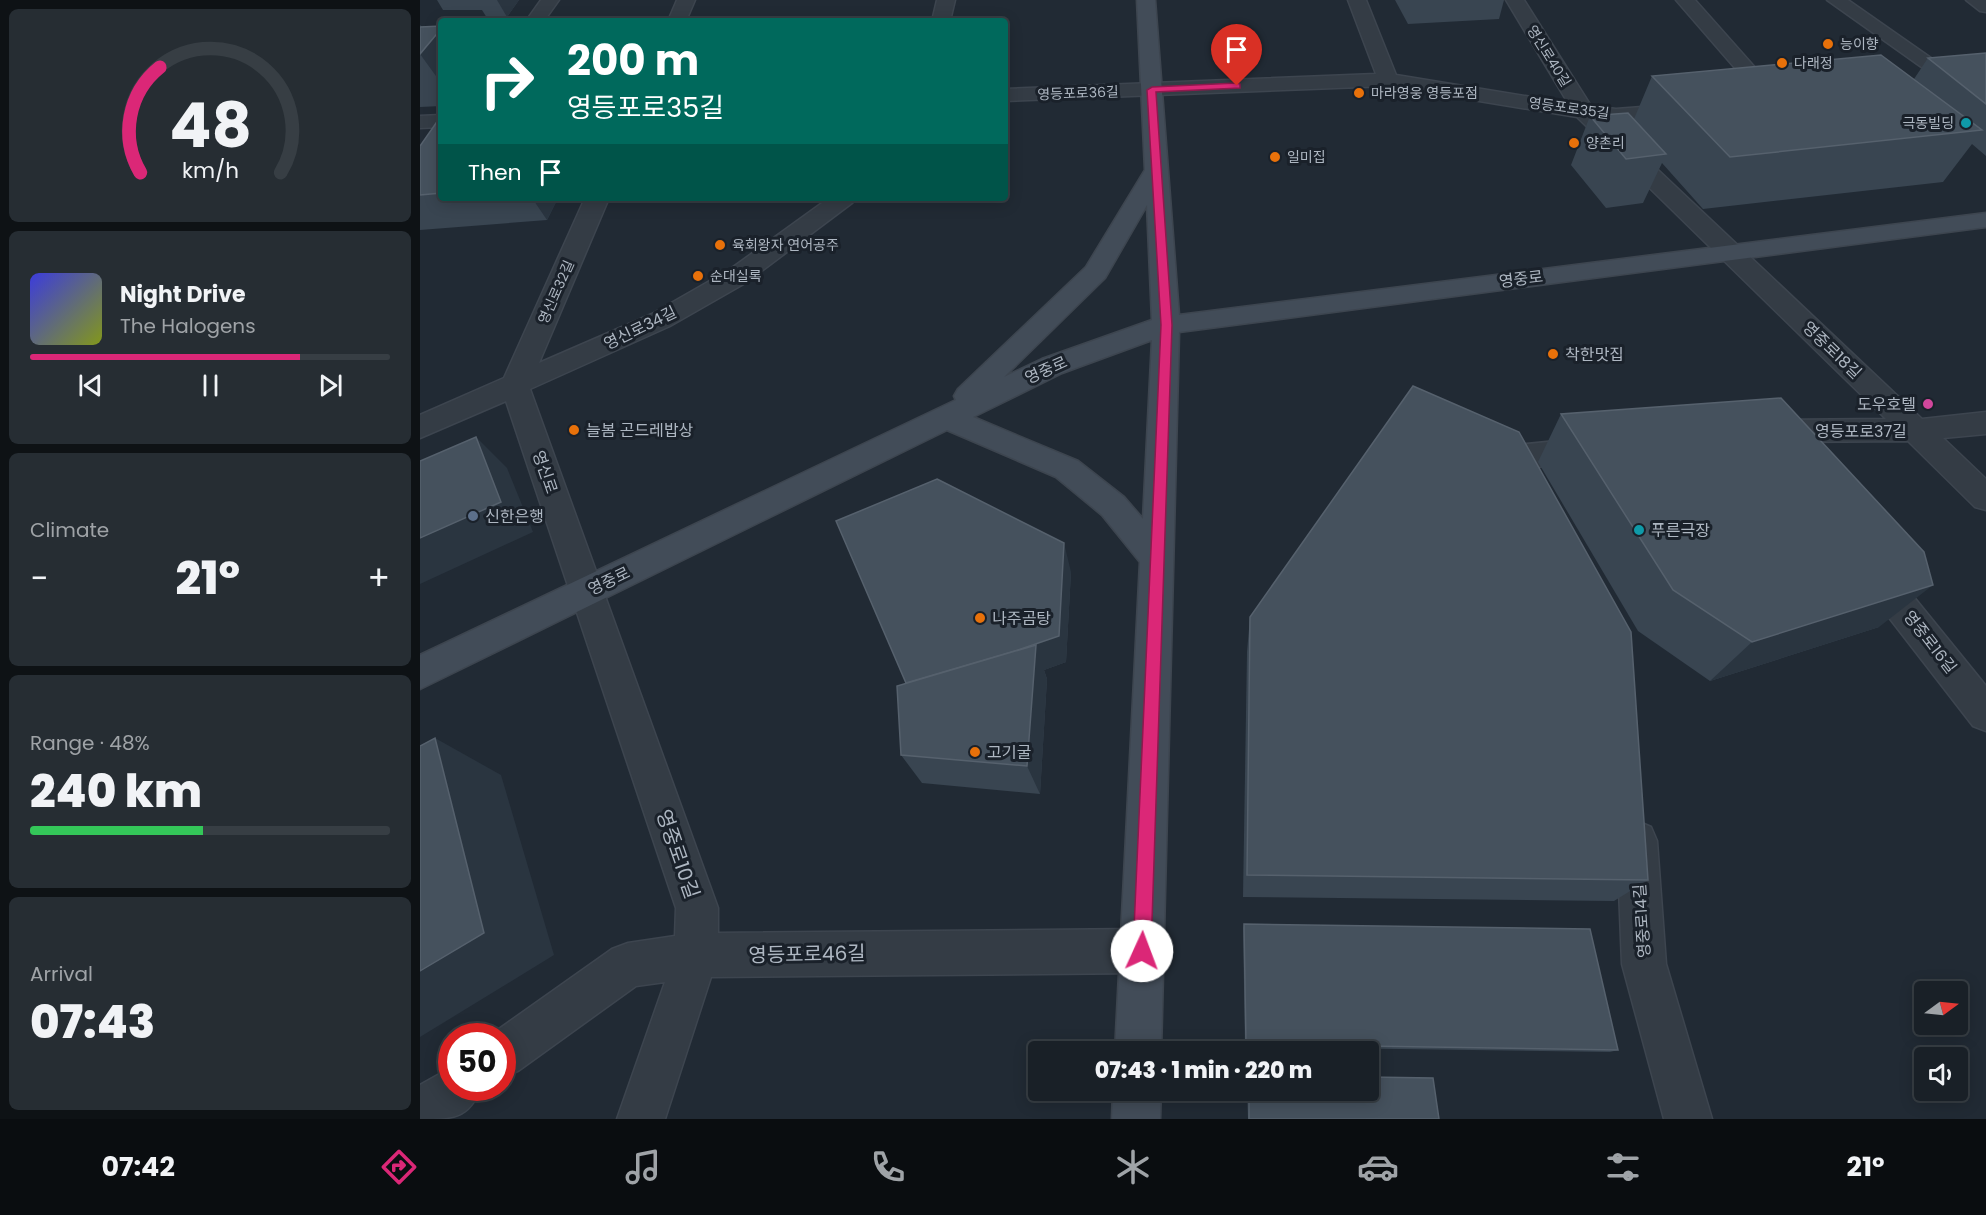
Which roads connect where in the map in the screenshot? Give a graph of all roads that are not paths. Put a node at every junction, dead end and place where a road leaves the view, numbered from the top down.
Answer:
1 (550, 0) edge
2 (686, 0) edge
3 (946, 0) edge
4 (1146, 0) edge
5 (1358, 0) edge
6 (1515, 0) edge
7 (1685, 0) edge
8 (1836, 0) edge
9 (1975, 0) edge
10 (1986, 7) edge
11 (537, 18) edge
12 (677, 18) edge
13 (942, 18) edge
14 (1974, 76) edge
15 (1951, 79) junction
16 (1388, 80) junction
17 (1928, 82) dead end
18 (1152, 90) junction
19 (1008, 95) edge
20 (1797, 98) edge
21 (1774, 101) junction
22 (1752, 103) edge
23 (1697, 108) edge
24 (1584, 112) junction
25 (438, 121) edge
26 (420, 122) edge
27 (1155, 171) junction
28 (596, 201) edge
29 (840, 201) edge
30 (1986, 220) edge
31 (1730, 253) junction
32 (1166, 325) junction
33 (515, 386) junction
34 (946, 417) junction
35 (1986, 423) edge
36 (420, 427) edge
37 (1916, 430) junction
38 (1465, 431) edge
39 (1618, 446) edge
40 (1779, 458) edge
41 (1986, 498) edge
42 (1859, 554) edge
43 (1158, 560) junction
44 (586, 592) junction
45 (420, 673) edge
46 (1986, 714) edge
47 (1635, 811) edge
48 (1142, 951) junction
49 (696, 955) junction
50 (1138, 1041) edge
51 (516, 1045) edge
52 (438, 1101) edge
53 (1137, 1101) edge
54 (420, 1114) edge
55 (641, 1119) edge
56 (1136, 1119) edge
57 (1688, 1119) edge

1 - 11 street
2 - 12 street
3 - 13 street
4 - 18 main road
5 - 16 street
6 - 24 street, 영신로40길
7 - 21 street
8 - 15 street
9 - 10 street
14 - 15 street
15 - 17 street
16 - 18 street, 영등포로35길
16 - 24 street, 영등포로35길
18 - 19 street, 영등포로36길
18 - 27 main road
20 - 21 street
21 - 22 street
23 - 24 street, 영등포로35길
24 - 31 street
25 - 26 street
27 - 32 main road
27 - 34 main road
28 - 33 street, 영신로32길
29 - 33 street, 영신로34길
30 - 31 main road, 영중로
31 - 32 main road, 영중로
31 - 37 street, 영중로18길
32 - 34 main road, 영중로
32 - 43 main road
33 - 36 street, 영신로34길
33 - 44 street, 영신로
34 - 43 main road
34 - 44 main road, 영중로
35 - 37 street, 영등포로37길
37 - 40 street, 영등포로37길
37 - 41 street, 영중로18길
38 - 39 street
42 - 46 street, 영중로16길
43 - 48 main road
44 - 45 main road, 영중로
44 - 49 street, 영중로10길
47 - 57 street, 영중로14길
48 - 49 street, 영등포로46길
48 - 50 main road
49 - 51 street, 영등포로46길
49 - 55 street, 영중로10길
52 - 54 street
53 - 56 main road

